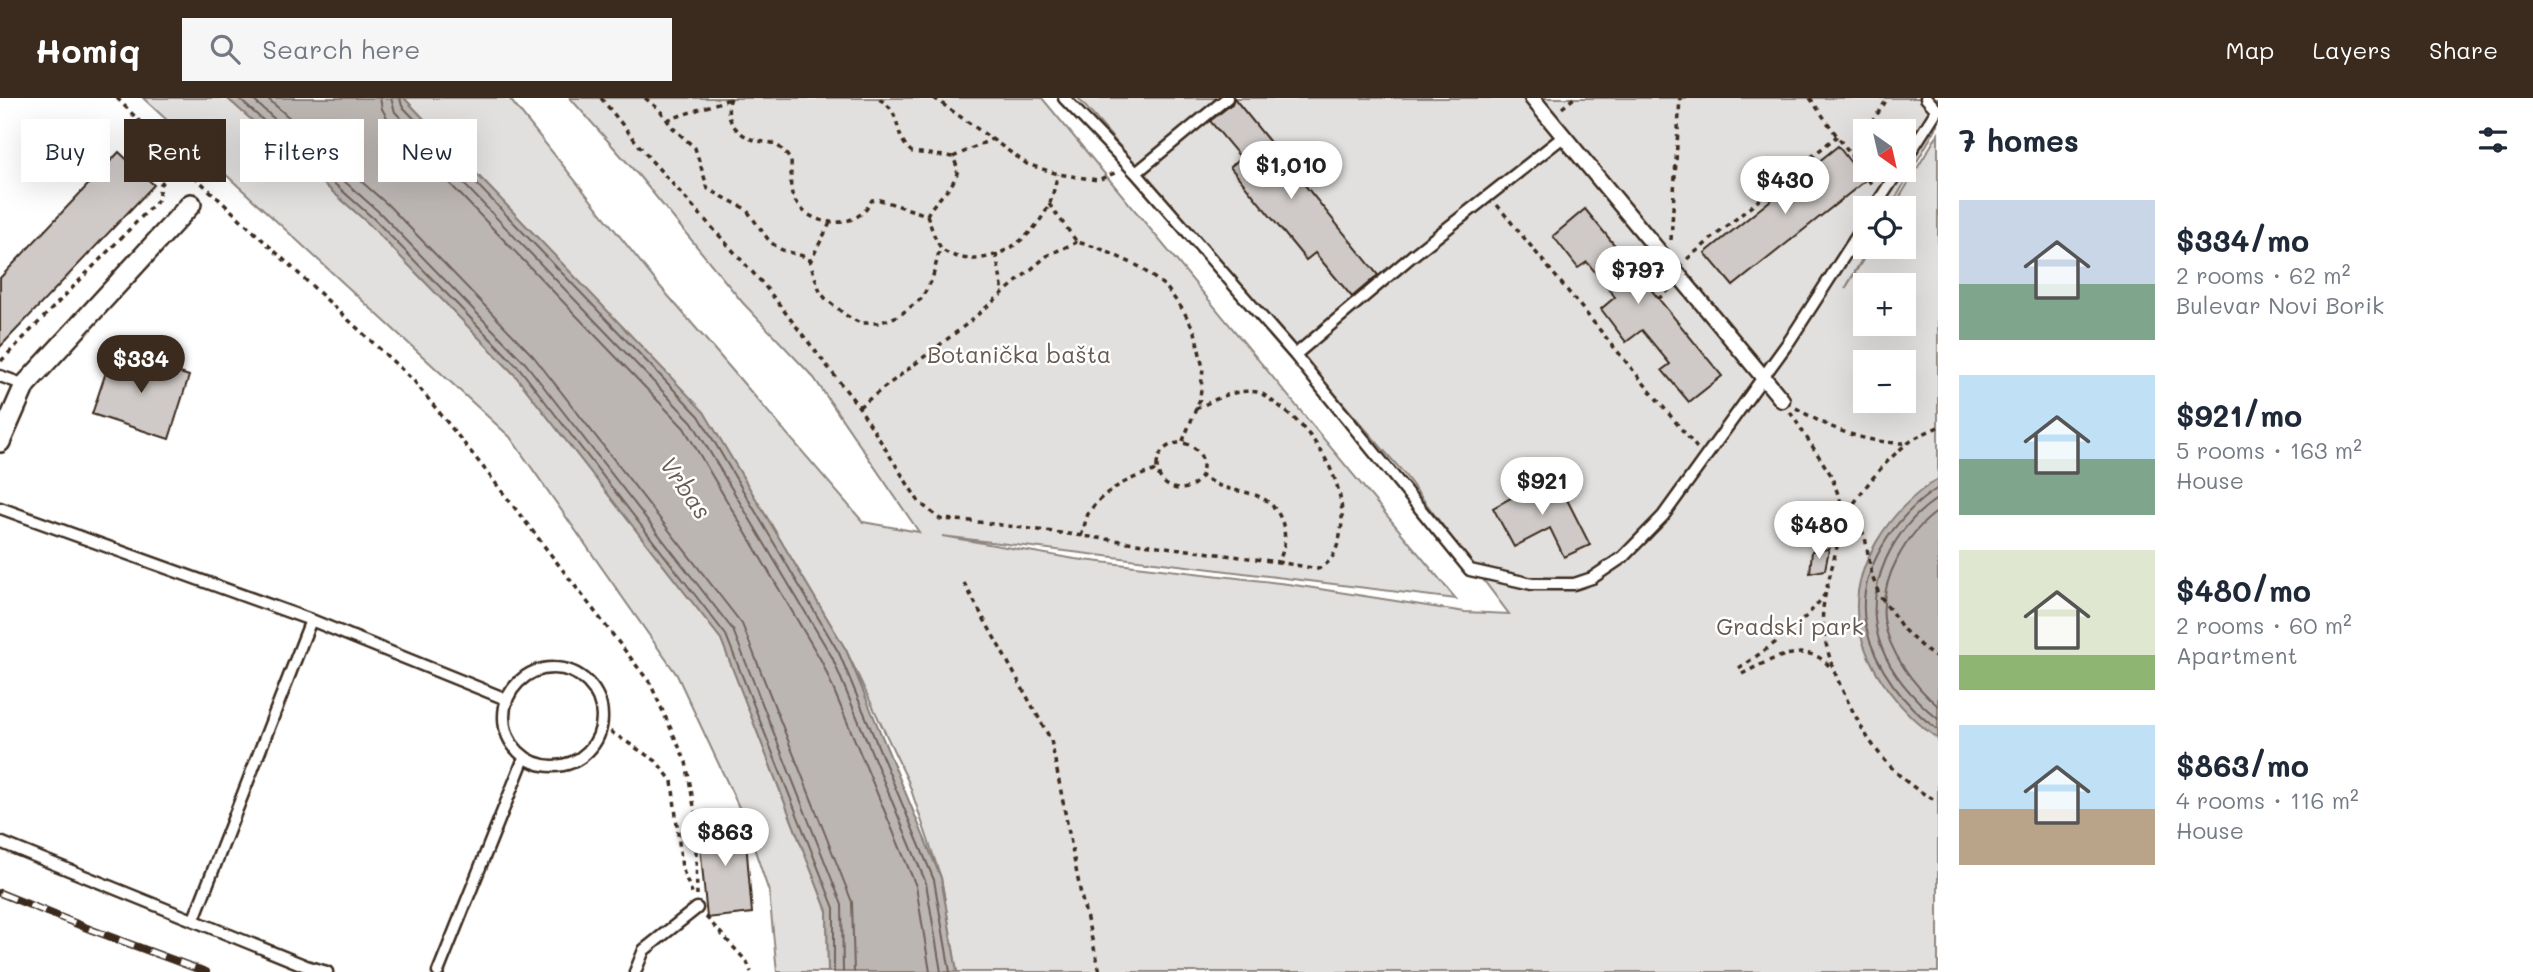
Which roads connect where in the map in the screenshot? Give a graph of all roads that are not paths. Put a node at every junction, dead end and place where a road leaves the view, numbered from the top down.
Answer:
1 (1064, 98) edge
2 (1227, 98) edge
3 (1532, 98) edge
4 (1926, 98) edge
5 (1937, 109) edge
6 (1563, 137) junction
7 (1916, 143) edge
8 (1133, 170) junction
9 (191, 204) dead end
10 (1853, 242) edge
11 (1295, 355) junction
12 (0, 376) edge
13 (1763, 377) junction
14 (25, 385) junction
15 (1782, 400) road end
16 (0, 442) edge
17 (0, 508) edge
18 (311, 621) junction
19 (506, 699) junction
20 (524, 758) junction
21 (0, 842) edge
22 (697, 908) road end
23 (194, 919) junction
24 (327, 972) edge
25 (438, 972) edge
26 (635, 972) edge

1 - 8 lane
2 - 8 lane
3 - 6 street
4 - 5 lane
5 - 7 lane
6 - 11 lane
6 - 13 street
8 - 11 lane
9 - 14 street
10 - 13 lane
11 - 13 lane
12 - 14 lane
13 - 15 street
14 - 16 street
17 - 18 lane
18 - 19 lane
18 - 23 lane
19 - 20 lane
19 - 20 lane
20 - 25 lane
21 - 23 lane
22 - 26 lane
23 - 24 lane

